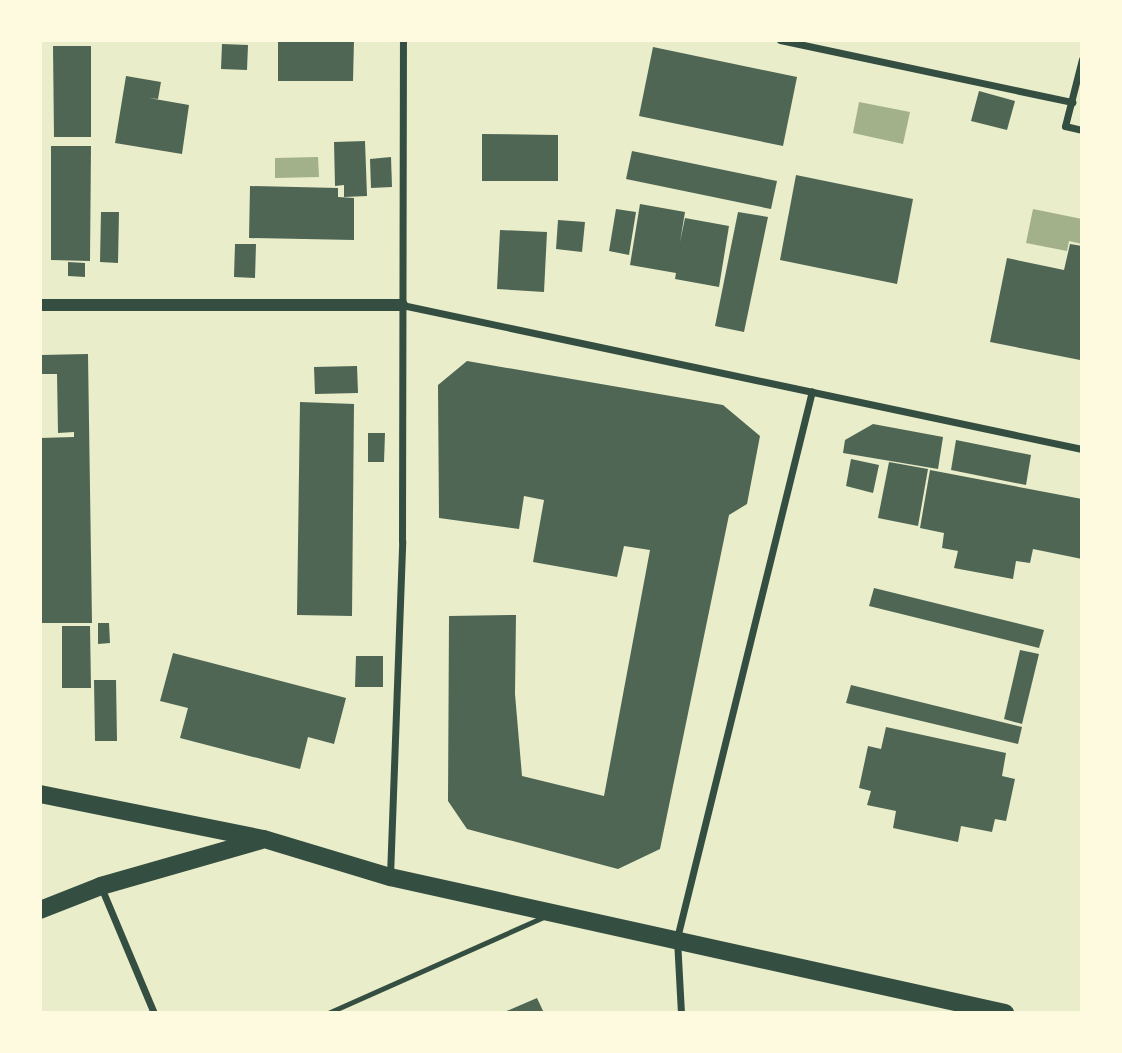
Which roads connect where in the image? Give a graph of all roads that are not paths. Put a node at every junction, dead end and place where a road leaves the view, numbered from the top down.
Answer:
1 (403, 40) edge
2 (780, 40) edge
3 (1082, 59) edge
4 (1072, 102) junction
5 (1082, 130) edge
6 (40, 305) edge
7 (402, 305) junction
8 (812, 391) junction
9 (1082, 449) edge
10 (40, 793) edge
11 (264, 839) junction
12 (390, 877) junction
13 (100, 886) junction
14 (40, 910) edge
15 (552, 914) junction
16 (677, 938) junction
17 (154, 1013) edge
18 (328, 1013) edge
19 (681, 1013) edge
20 (1005, 1013) edge

1 - 7 street
2 - 4 street
3 - 4 street
4 - 5 street
6 - 7 street
7 - 8 street
7 - 12 street
8 - 9 street
8 - 16 street
10 - 11 main road
11 - 12 main road
11 - 13 main road
12 - 15 main road
13 - 14 main road
13 - 17 street
15 - 16 main road
15 - 18 lane
16 - 19 street
16 - 20 main road

